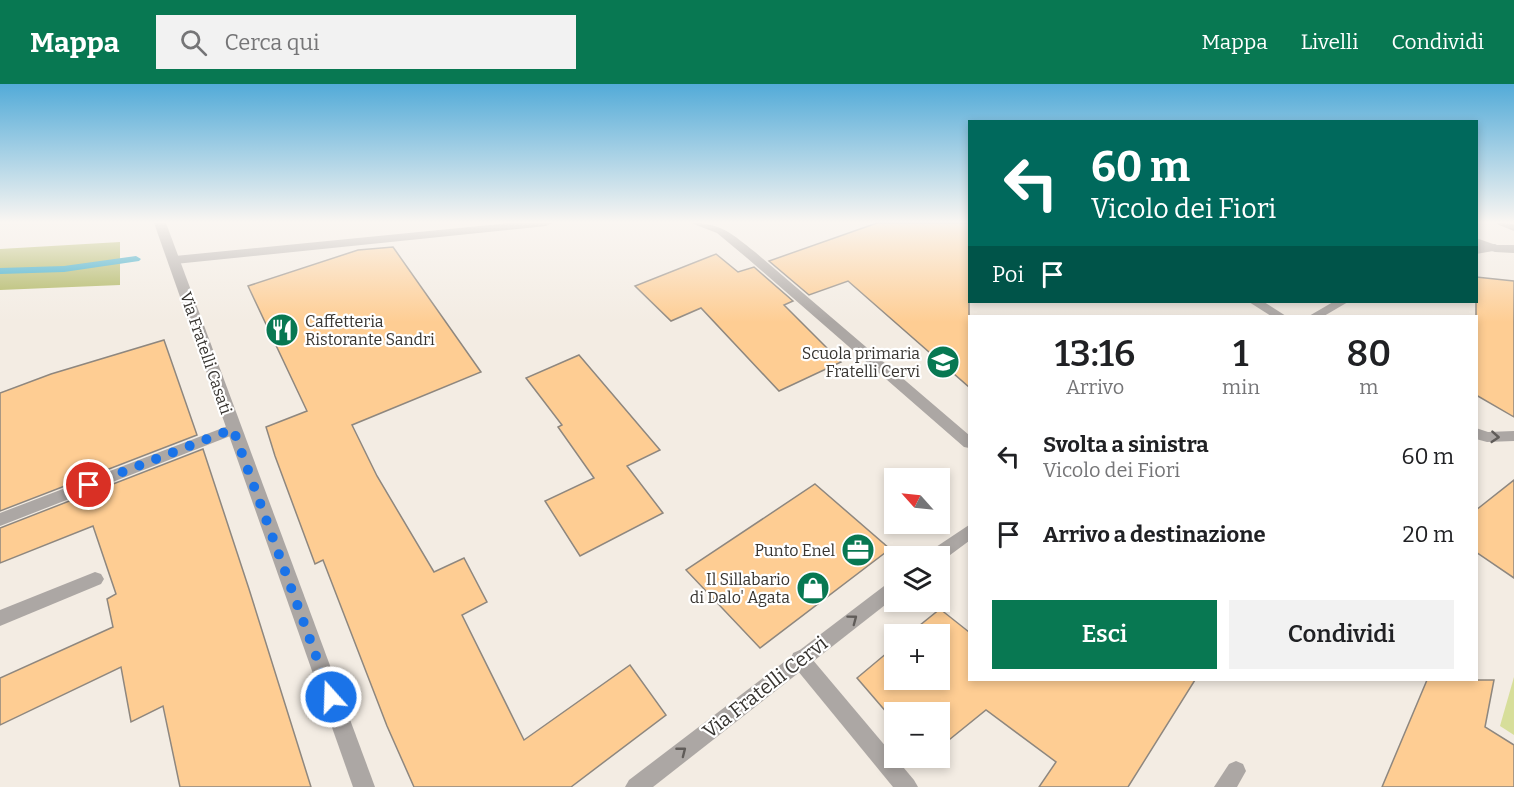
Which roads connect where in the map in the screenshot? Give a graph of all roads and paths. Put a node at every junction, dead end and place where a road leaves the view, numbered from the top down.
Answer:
1 (173, 256) edge
2 (217, 256) edge
3 (752, 256) edge
4 (175, 260) junction
5 (1258, 303) edge
6 (1340, 303) edge
7 (1278, 315) edge
8 (1317, 315) edge
9 (233, 429) junction
10 (1478, 434) edge
11 (1514, 436) edge
12 (968, 442) edge
13 (0, 520) edge
14 (968, 533) edge
15 (950, 546) edge
16 (95, 579) dead end
17 (884, 596) edge
18 (0, 618) edge
19 (800, 659) junction
20 (364, 787) edge
21 (636, 787) edge
22 (908, 787) edge

1 - 4 street, Via Fratelli Casati
2 - 4 street
3 - 12 street
4 - 9 street, Via Fratelli Casati
5 - 7 street
6 - 8 street
9 - 13 street
9 - 20 street, Via Fratelli Casati
10 -> 11 street
14 - 15 street
16 - 18 street
19 -> 17 street, Via Fratelli Cervi
21 -> 19 street, Via Fratelli Cervi
19 - 22 street

